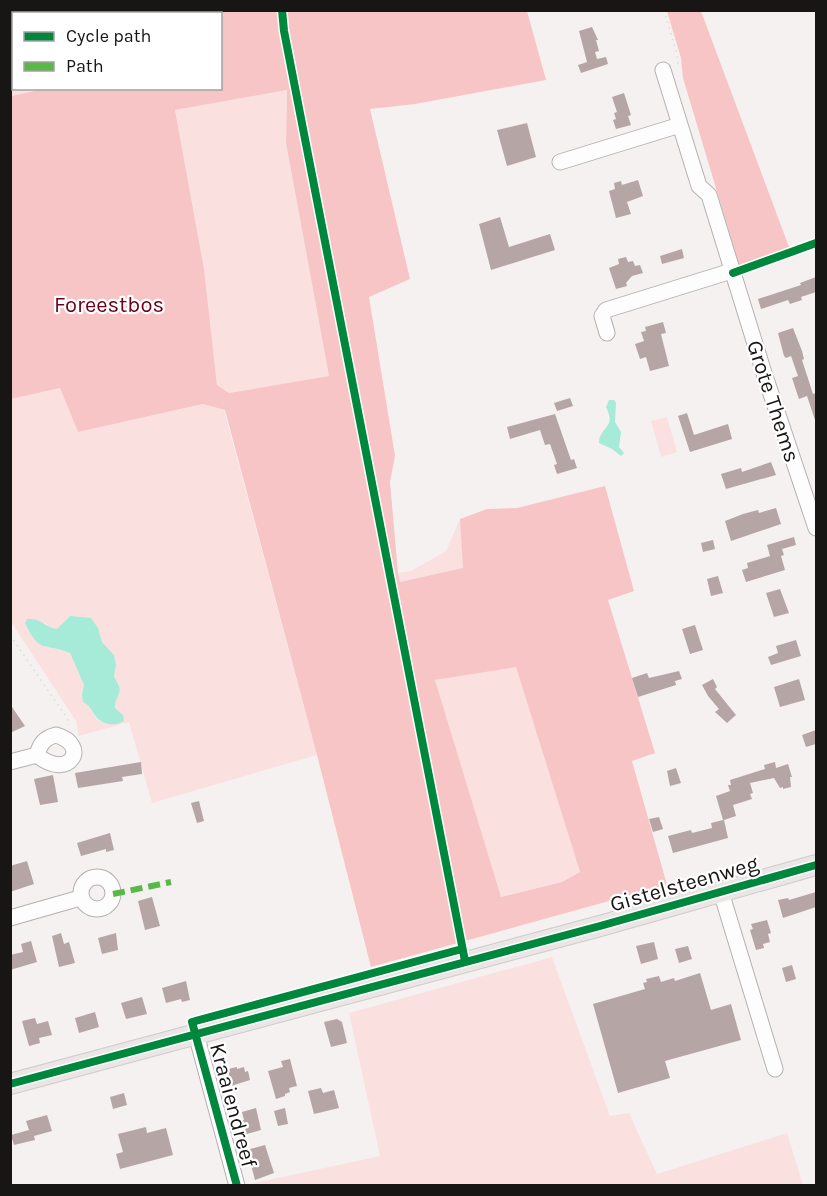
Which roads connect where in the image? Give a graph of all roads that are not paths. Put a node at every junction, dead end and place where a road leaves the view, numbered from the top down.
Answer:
1 (663, 70) road end
2 (680, 125) junction
3 (560, 162) dead end
4 (733, 273) junction
5 (607, 333) dead end
6 (816, 528) edge
7 (37, 755) junction
8 (10, 762) edge
9 (816, 865) edge
10 (721, 892) junction
11 (80, 898) dead end
12 (10, 918) edge
13 (196, 1034) junction
14 (775, 1070) dead end
15 (10, 1084) edge
16 (237, 1185) edge

1 - 2 street, Grote Thems
2 - 3 street
2 - 4 street, Grote Thems
4 - 5 street
4 - 6 street, Grote Thems
7 - 7 street
7 - 8 street
9 - 10 main road, Gistelsteenweg
10 - 13 main road, Gistelsteenweg
10 - 14 street, Gistelsteenweg
11 - 12 street
13 - 15 main road, Gistelsteenweg
13 - 16 street, Kraaiendreef

